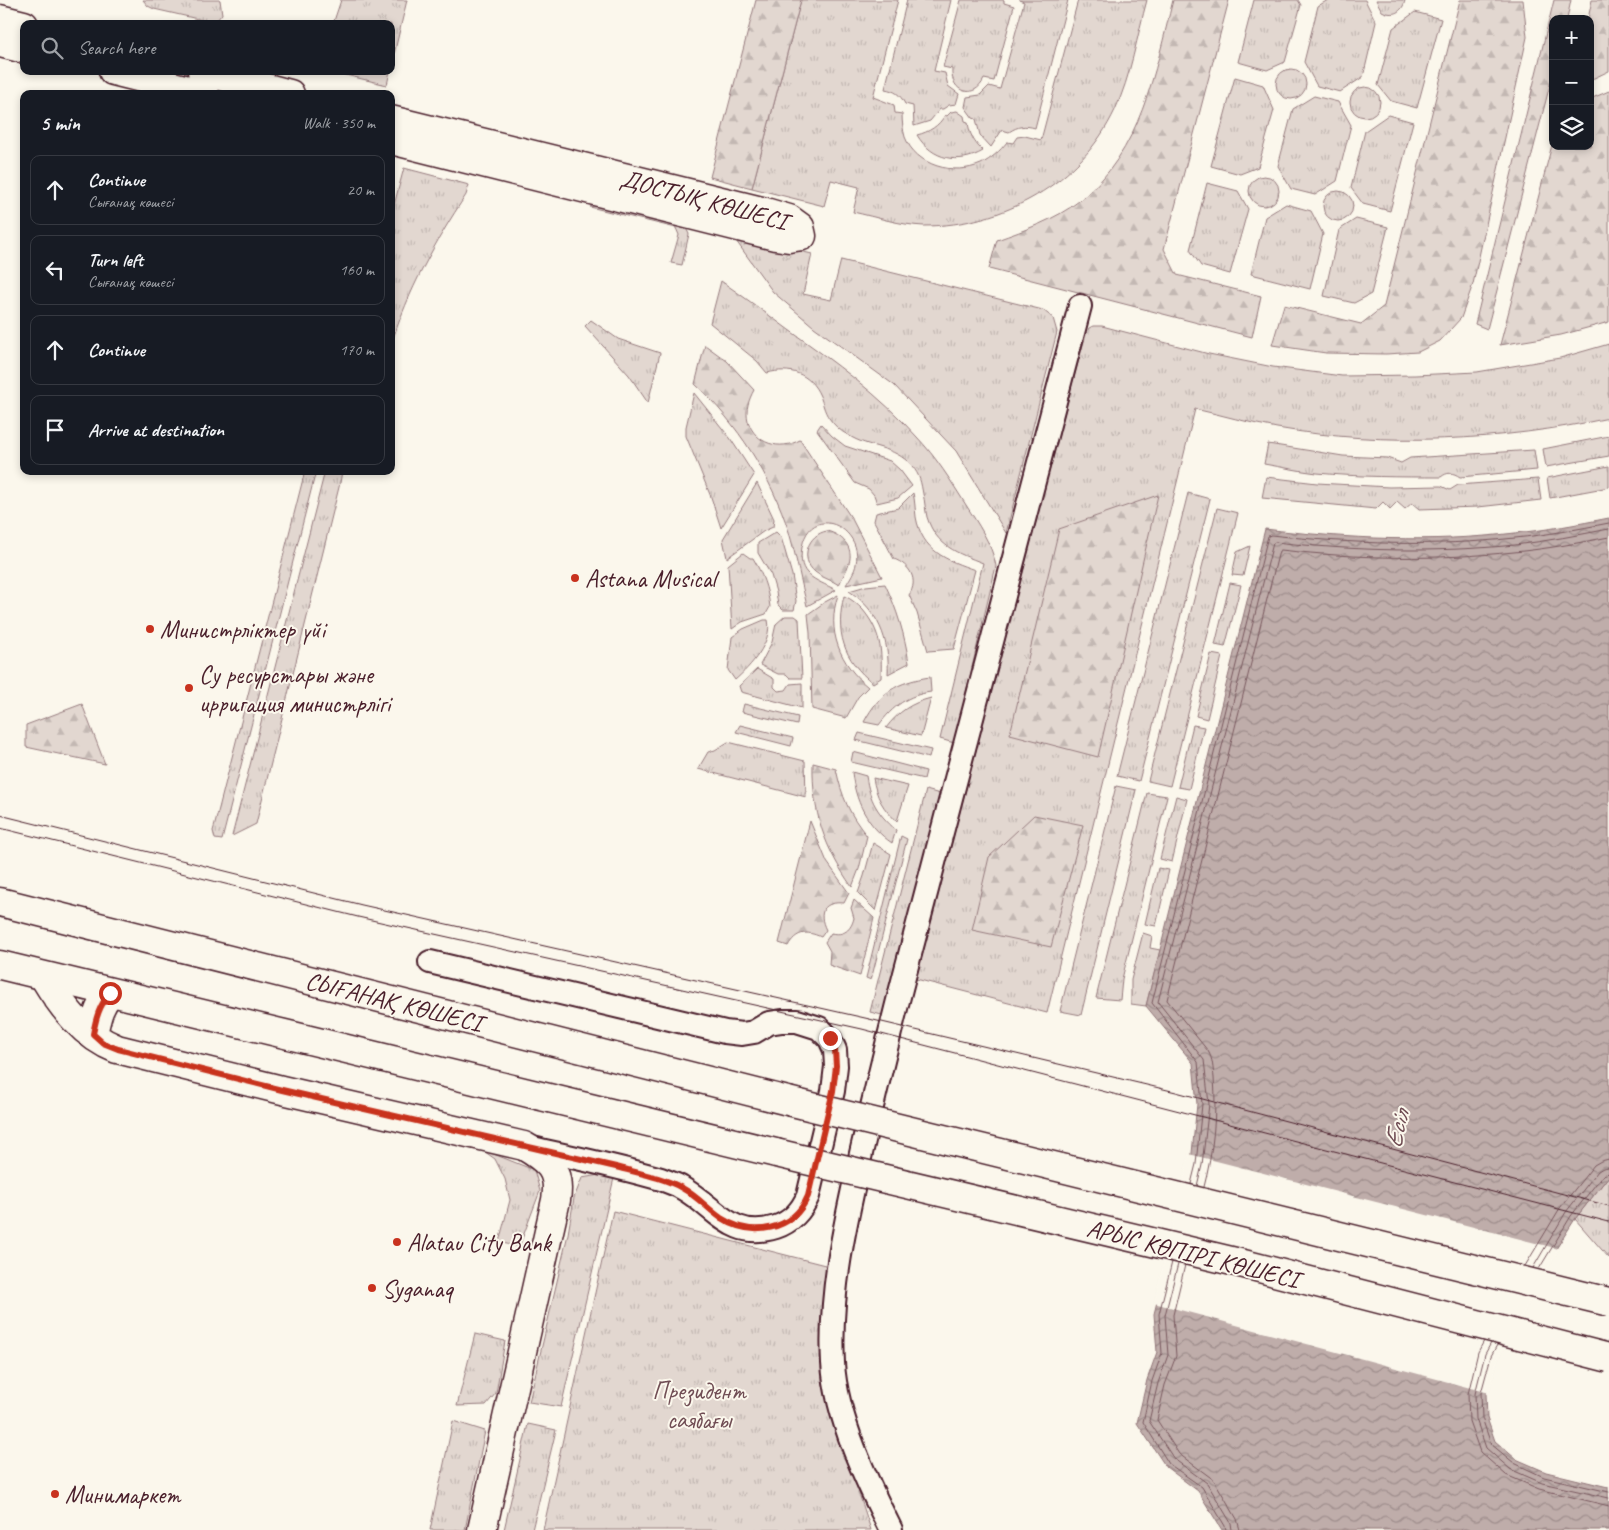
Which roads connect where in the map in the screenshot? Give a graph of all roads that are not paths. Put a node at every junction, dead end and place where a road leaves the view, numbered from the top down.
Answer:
1 (0, 19) edge
2 (20, 24) edge
3 (0, 43) edge
4 (20, 48) edge
5 (130, 75) edge
6 (217, 75) edge
7 (189, 90) edge
8 (275, 90) edge
9 (395, 121) edge
10 (395, 141) edge
11 (1080, 306) dead end
12 (0, 893) edge
13 (0, 902) edge
14 (42, 913) junction
15 (430, 962) dead end
16 (0, 965) edge
17 (44, 977) junction
18 (110, 993) junction
19 (93, 1034) junction
20 (788, 1101) joint
21 (524, 1146) junction
22 (1609, 1302) edge
23 (1609, 1358) edge
24 (482, 1530) edge
25 (891, 1530) edge

1 - 2 main road
3 - 4 main road
5 - 7 main road
6 - 8 main road
9 - 10 main road, ДОСТЫҚ КӨШЕСІ
11 - 25 street
12 - 14 main road
13 - 14 main road, СЫҒАНАҚ КӨШЕСІ
14 - 20 main road, СЫҒАНАҚ КӨШЕСІ
15 - 21 street
16 - 17 main road
17 - 18 main road
17 - 19 main road
18 - 19 main road
18 - 23 main road, АРЫС КӨПІРІ КӨШЕСІ, bridge
19 - 21 main road
20 - 22 main road, АРЫС КӨПІРІ КӨШЕСІ, bridge
21 - 24 main road

